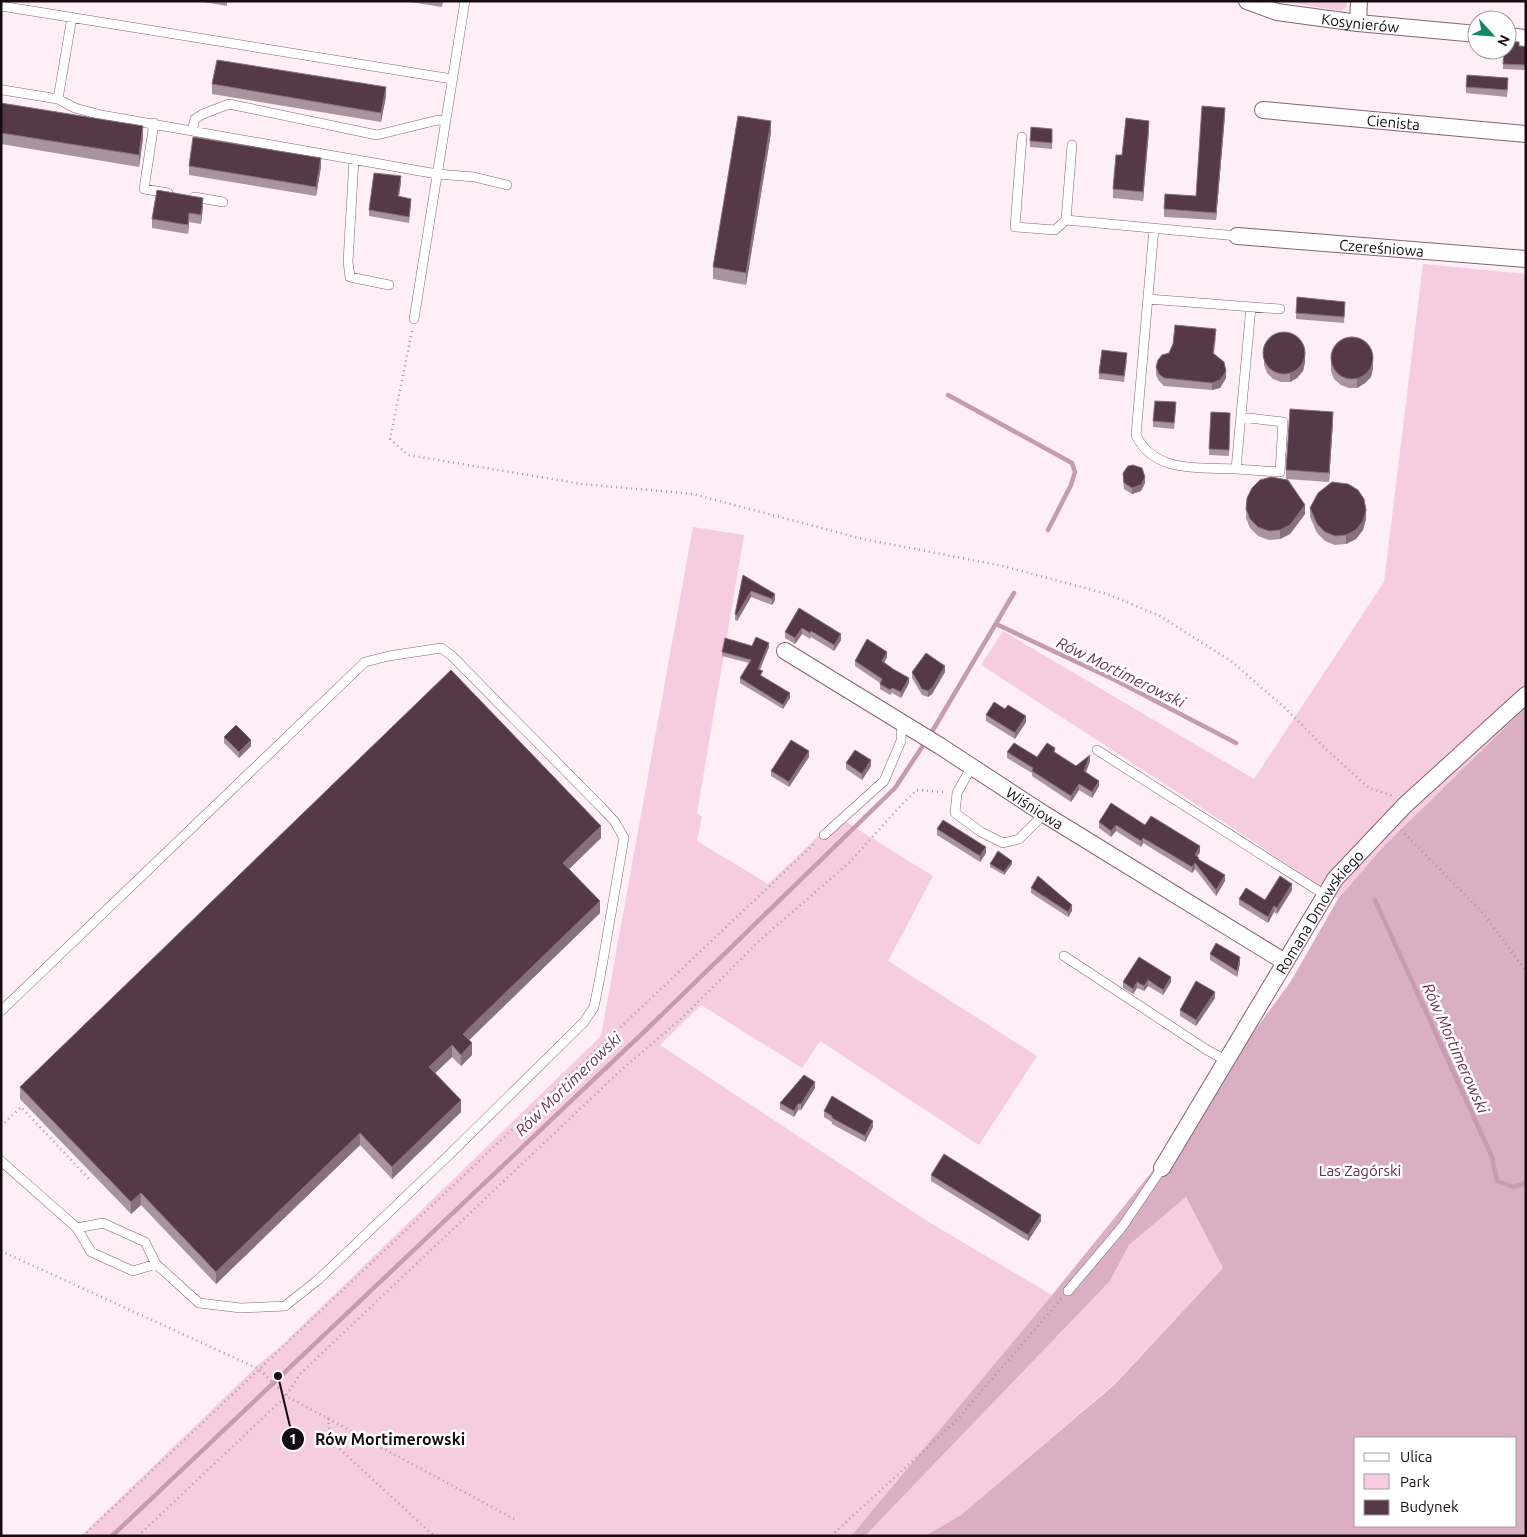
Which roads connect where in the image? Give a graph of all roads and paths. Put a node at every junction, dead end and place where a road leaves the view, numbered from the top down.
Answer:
1 (465, 1) edge
2 (1246, 1) edge
3 (1358, 1) edge
4 (1, 6) edge
5 (72, 17) junction
6 (1358, 23) junction
7 (1467, 33) edge
8 (452, 79) junction
9 (3, 90) dead end
10 (58, 98) junction
11 (1262, 110) dead end
12 (446, 121) junction
13 (154, 123) junction
14 (192, 131) junction
15 (1526, 134) edge
16 (1022, 137) dead end
17 (1072, 145) dead end
18 (354, 159) junction
19 (437, 174) junction
20 (507, 185) dead end
21 (223, 202) dead end
22 (1066, 220) junction
23 (1154, 228) junction
24 (1237, 236) joint
25 (1526, 259) edge
26 (389, 285) dead end
27 (1148, 299) junction
28 (1251, 306) junction
29 (1280, 308) dead end
30 (414, 319) joint
31 (1241, 418) junction
32 (1236, 469) junction
33 (785, 651) dead end
34 (1526, 694) edge
35 (909, 726) junction
36 (1097, 750) dead end
37 (972, 766) junction
38 (957, 792) junction
39 (1405, 805) junction
40 (1044, 814) junction
41 (1390, 820) junction
42 (824, 835) joint
43 (1325, 895) junction
44 (1064, 956) dead end
45 (1285, 962) junction
46 (1526, 971) edge
47 (1, 1011) edge
48 (1227, 1061) junction
49 (1, 1126) edge
50 (1, 1161) edge
51 (1162, 1168) joint
52 (90, 1179) dead end
53 (77, 1228) junction
54 (1, 1251) edge
55 (156, 1264) junction
56 (1068, 1291) joint
57 (259, 1369) junction
58 (286, 1396) junction
59 (328, 1418) junction
60 (516, 1520) dead end
61 (83, 1536) edge
62 (138, 1536) edge
63 (434, 1536) edge
64 (831, 1536) edge

1 - 8 lane
2 - 6 street, Kosynierów
3 - 6 street
4 - 5 lane
5 - 8 lane
5 - 10 lane
6 - 7 street, Kosynierów
8 - 12 lane
9 - 10 lane
10 - 13 lane
11 - 15 street, Cienista
12 - 14 lane
12 - 19 lane
13 - 14 lane
13 - 21 lane
14 - 18 lane
16 - 22 lane
17 - 22 lane
18 - 19 lane
18 - 26 lane
19 - 20 lane
19 - 30 lane
22 - 23 lane
23 - 24 lane
23 - 27 lane
24 - 25 street, Czereśniowa
27 - 28 lane
27 - 32 lane
28 - 29 lane
28 - 31 lane
30 - 39 path
31 - 32 lane
31 - 32 lane
33 - 35 street, Wiśniowa
34 - 39 street, Romana Dmowskiego
35 - 37 street, Wiśniowa
35 - 42 lane
36 - 43 lane
37 - 38 lane
37 - 40 street, Wiśniowa
38 - 40 lane
38 - 58 path
39 - 41 street, Romana Dmowskiego
40 - 45 street, Wiśniowa
41 - 43 street, Romana Dmowskiego
41 - 46 path
42 - 57 path
43 - 45 street, Romana Dmowskiego
44 - 48 lane
45 - 48 street, Romana Dmowskiego
47 - 55 lane
48 - 51 street, Romana Dmowskiego
49 - 52 path
50 - 53 lane
51 - 56 lane
53 - 55 lane
53 - 55 lane
54 - 57 path
56 - 64 path
57 - 58 path
57 - 61 path
58 - 59 path
58 - 62 path
59 - 60 path
59 - 63 path

